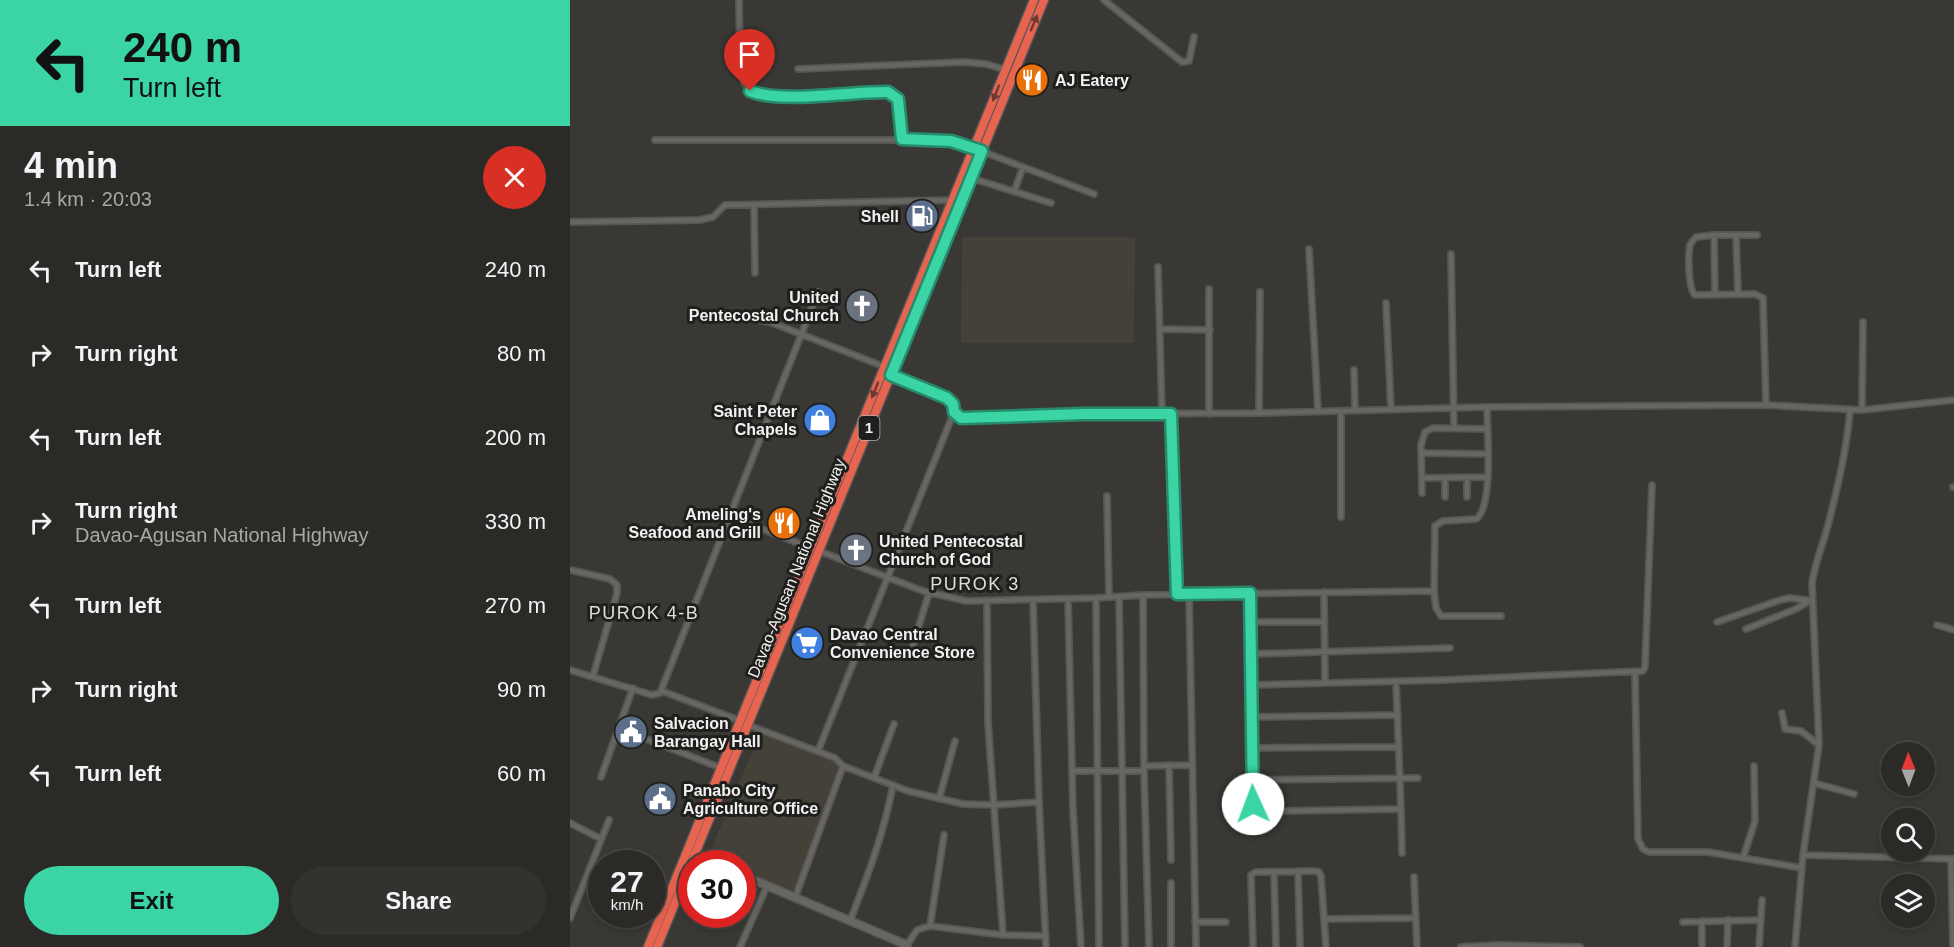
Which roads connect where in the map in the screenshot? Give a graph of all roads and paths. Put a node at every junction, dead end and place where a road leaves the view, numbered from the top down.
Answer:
1 (739, 0) edge
2 (1034, 0) edge
3 (1044, 0) edge
4 (1104, 0) edge
5 (1194, 37) dead end
6 (1019, 48) junction
7 (798, 69) dead end
8 (1006, 70) junction
9 (902, 139) junction
10 (655, 140) dead end
11 (978, 150) junction
12 (1023, 167) junction
13 (971, 178) junction
14 (1014, 192) junction
15 (1094, 194) dead end
16 (957, 201) junction
17 (1052, 203) dead end
18 (754, 205) junction
19 (570, 222) edge
20 (1714, 235) junction
21 (1736, 235) junction
22 (1757, 235) dead end
23 (1310, 249) dead end
24 (1451, 254) dead end
25 (1158, 267) dead end
26 (755, 273) dead end
27 (1209, 289) dead end
28 (818, 292) dead end
29 (1260, 292) dead end
30 (1715, 294) junction
31 (1738, 294) junction
32 (1386, 303) dead end
33 (714, 320) dead end
34 (1863, 322) dead end
35 (1161, 329) junction
36 (1210, 330) junction
37 (803, 334) junction
38 (1354, 370) dead end
39 (886, 371) junction
40 (1954, 400) edge
41 (1766, 405) junction
42 (1487, 407) junction
43 (1453, 409) junction
44 (1355, 410) junction
45 (1391, 410) junction
46 (1850, 410) junction
47 (1862, 410) junction
48 (1318, 411) junction
49 (1341, 411) junction
50 (954, 412) junction
51 (1259, 413) junction
52 (1162, 414) junction
53 (1171, 414) junction
54 (1209, 414) junction
55 (1454, 429) junction
56 (1487, 429) junction
57 (1422, 453) junction
58 (1488, 454) junction
59 (1488, 477) junction
60 (1422, 478) junction
61 (1445, 478) junction
62 (1467, 478) junction
63 (1652, 485) dead end
64 (1422, 493) dead end
65 (1107, 496) dead end
66 (1445, 497) dead end
67 (1467, 497) dead end
68 (729, 516) junction
69 (1341, 517) dead end
70 (815, 550) junction
71 (570, 570) edge
72 (888, 579) junction
73 (1434, 591) junction
74 (1324, 592) junction
75 (929, 593) junction
76 (1250, 593) junction
77 (1177, 594) junction
78 (1189, 594) junction
79 (1143, 595) junction
80 (1109, 597) junction
81 (1119, 597) junction
82 (1096, 598) junction
83 (1068, 599) junction
84 (1033, 600) junction
85 (1811, 601) junction
86 (987, 602) junction
87 (1501, 616) dead end
88 (1250, 622) junction
89 (1324, 622) junction
90 (1717, 622) dead end
91 (1937, 625) dead end
92 (1746, 629) dead end
93 (1954, 630) edge
94 (1450, 648) dead end
95 (1324, 652) junction
96 (1251, 654) junction
97 (910, 655) dead end
98 (570, 670) edge
99 (1635, 672) junction
100 (592, 676) junction
101 (1396, 681) junction
102 (1325, 683) junction
103 (1252, 685) junction
104 (633, 688) junction
105 (662, 691) junction
106 (1782, 713) dead end
107 (1398, 715) junction
108 (1252, 717) junction
109 (744, 723) junction
110 (894, 724) dead end
111 (644, 738) dead end
112 (955, 741) dead end
113 (1819, 745) junction
114 (1399, 747) junction
115 (1251, 748) junction
116 (818, 751) junction
117 (1169, 765) junction
118 (1192, 765) junction
119 (843, 766) junction
120 (1754, 766) dead end
121 (721, 768) junction
122 (1144, 769) junction
123 (1072, 771) junction
124 (1096, 771) junction
125 (1121, 771) junction
126 (601, 777) dead end
127 (874, 778) junction
128 (1400, 778) junction
129 (1418, 778) dead end
130 (1252, 780) junction
131 (1814, 783) junction
132 (893, 785) junction
133 (717, 790) junction
134 (1854, 794) dead end
135 (939, 800) junction
136 (1038, 802) junction
137 (994, 805) junction
138 (1401, 809) junction
139 (609, 820) dead end
140 (570, 823) edge
141 (944, 835) dead end
142 (601, 839) junction
143 (693, 850) edge
144 (1402, 853) dead end
145 (1803, 855) junction
146 (1743, 858) junction
147 (1952, 859) edge
148 (1171, 860) dead end
149 (1802, 868) junction
150 (1298, 871) junction
151 (1274, 872) junction
152 (1414, 877) dead end
153 (756, 881) edge
154 (1171, 883) dead end
155 (678, 885) edge
156 (767, 886) junction
157 (795, 898) junction
158 (1762, 900) dead end
159 (666, 914) edge
160 (570, 918) edge
161 (1416, 918) junction
162 (1325, 920) junction
163 (1728, 920) junction
164 (1761, 920) junction
165 (850, 921) junction
166 (1702, 921) junction
167 (1195, 922) junction
168 (1226, 922) dead end
169 (1683, 922) dead end
170 (930, 926) junction
171 (658, 928) edge
172 (662, 928) edge
173 (1003, 935) junction
174 (1046, 936) junction
175 (906, 946) edge
176 (1475, 946) edge
177 (648, 947) edge
178 (657, 947) edge
179 (740, 947) edge
180 (1046, 947) edge
181 (1081, 947) edge
182 (1099, 947) edge
183 (1125, 947) edge
184 (1149, 947) edge
185 (1171, 947) edge
186 (1196, 947) edge
187 (1253, 947) edge
188 (1276, 947) edge
189 (1300, 947) edge
190 (1326, 947) edge
191 (1417, 947) edge
192 (1461, 947) edge
193 (1561, 947) edge
194 (1580, 947) edge
195 (1702, 947) edge
196 (1727, 947) edge
197 (1759, 947) edge
198 (1795, 947) edge
199 (1953, 947) edge

1 - 9 street
2 - 6 highway, Davao-Agusan National Highway / 1
6 -> 3 highway, Davao-Agusan National Highway / 1
4 - 5 street
6 - 8 highway, Davao-Agusan National Highway / 1
6 - 11 highway, Davao-Agusan National Highway / 1
7 - 8 street
8 -> 11 highway, Davao-Agusan National Highway / 1
9 - 10 street
9 - 11 street
11 - 12 street
11 - 13 highway, Davao-Agusan National Highway / 1
11 - 16 highway, Davao-Agusan National Highway / 1
12 - 14 street
12 - 15 street
13 - 14 street
13 - 16 highway, Davao-Agusan National Highway / 1
14 - 17 street
16 - 18 street
16 - 39 highway, Davao-Agusan National Highway / 1
18 - 19 street
18 - 26 street
20 - 21 street
20 - 30 street
20 - 30 street
21 - 22 street
21 - 31 street
23 - 48 street
24 - 43 street
25 - 35 street
27 - 36 street
28 - 37 street
29 - 51 street
30 - 31 street
31 - 41 street
32 - 45 street
33 - 37 street
34 - 47 street
35 - 36 street
35 - 52 street
36 - 54 street
37 - 39 street
37 - 68 street
38 - 44 street
39 - 50 street
39 - 70 highway, Davao-Agusan National Highway / 1
40 - 47 street
41 - 42 street
41 - 46 street
42 - 43 street
42 - 56 street
43 - 45 street
43 - 55 street
44 - 45 street
44 - 49 street
46 - 47 street
46 - 85 street
48 - 49 street
48 - 51 street
49 - 69 street
50 - 52 street
50 - 72 street
51 - 54 street
52 - 53 street
53 - 54 street
53 - 77 street
55 - 56 street
55 - 57 street
56 - 58 street
57 - 58 street
57 - 60 street
58 - 59 street
59 - 62 street
59 - 73 street
60 - 61 street
60 - 64 street
61 - 62 street
61 - 66 street
62 - 67 street
63 - 99 street
65 - 80 street
68 - 70 street
68 - 105 street
70 - 72 street
70 - 109 highway, Davao-Agusan National Highway / 1
71 - 100 street
72 - 75 street
72 - 116 street
73 - 74 street
73 - 87 street
74 - 76 street
74 - 89 street
75 - 86 street
75 - 97 street
76 - 78 street
76 - 88 street
77 - 78 street
77 - 79 street
78 - 118 street
79 - 81 street
79 - 122 street
80 - 81 street
80 - 82 street
81 - 125 street
82 - 83 street
82 - 124 street
83 - 84 street
83 - 123 street
84 - 86 street
84 - 136 street
85 - 90 street
85 - 92 street
85 - 113 street
86 - 137 street
88 - 89 street
88 - 96 street
89 - 95 street
91 - 93 street
94 - 95 street
95 - 96 street
95 - 102 street
96 - 103 street
98 - 100 street
99 - 101 street
99 - 146 street
100 - 104 street
101 - 102 street
101 - 107 street
102 - 103 street
103 - 108 street
104 - 105 street
104 - 126 street
105 - 109 street
106 - 113 street
107 - 108 street
107 - 114 street
108 - 115 street
109 - 116 street
109 - 121 highway, Davao-Agusan National Highway / 1
109 - 133 highway, Davao-Agusan National Highway / 1
110 - 127 street
111 - 121 street
112 - 135 street
113 - 131 street
114 - 115 street
114 - 128 street
115 - 130 street
116 - 119 street
117 - 118 street
117 - 122 street
117 - 148 street
118 - 167 street
119 - 127 street
119 - 157 street
120 - 146 street
121 - 133 highway, Davao-Agusan National Highway / 1
122 - 125 street
122 - 184 street
123 - 124 street
123 - 181 street
124 - 125 street
124 - 182 street
125 - 183 street
127 - 132 street
128 - 129 street
128 - 130 street
128 - 138 street
130 - 138 street
131 - 134 street
131 - 145 street
132 - 135 street
132 - 165 street
133 - 143 highway, Davao-Agusan National Highway / 1
135 - 137 street
136 - 137 street
136 - 174 street
137 - 173 street
138 - 144 street
139 - 142 street
140 - 142 street
141 - 170 street
142 - 160 street
145 - 147 street
145 - 149 street
146 - 149 street
147 - 199 street
149 - 198 street
150 - 151 street
150 - 162 street
150 - 189 street
151 - 187 street
151 - 188 street
152 - 161 street
153 - 156 street
154 - 185 street
155 - 159 highway, Davao-Agusan National Highway / 1
156 - 157 street
156 - 179 street
157 - 165 street
158 - 164 street
161 - 162 street
161 - 191 street
162 - 190 street
163 - 164 street
163 - 166 street
163 - 196 street
164 - 197 street
165 - 175 street
166 - 169 street
166 - 195 street
167 - 168 street
167 - 186 street
170 - 173 street
170 - 175 street
171 - 177 highway, Davao-Agusan National Highway / 1
172 - 178 highway, Davao-Agusan National Highway / 1
173 - 174 street
174 - 180 street
176 - 192 street
176 - 193 street
193 - 194 street

